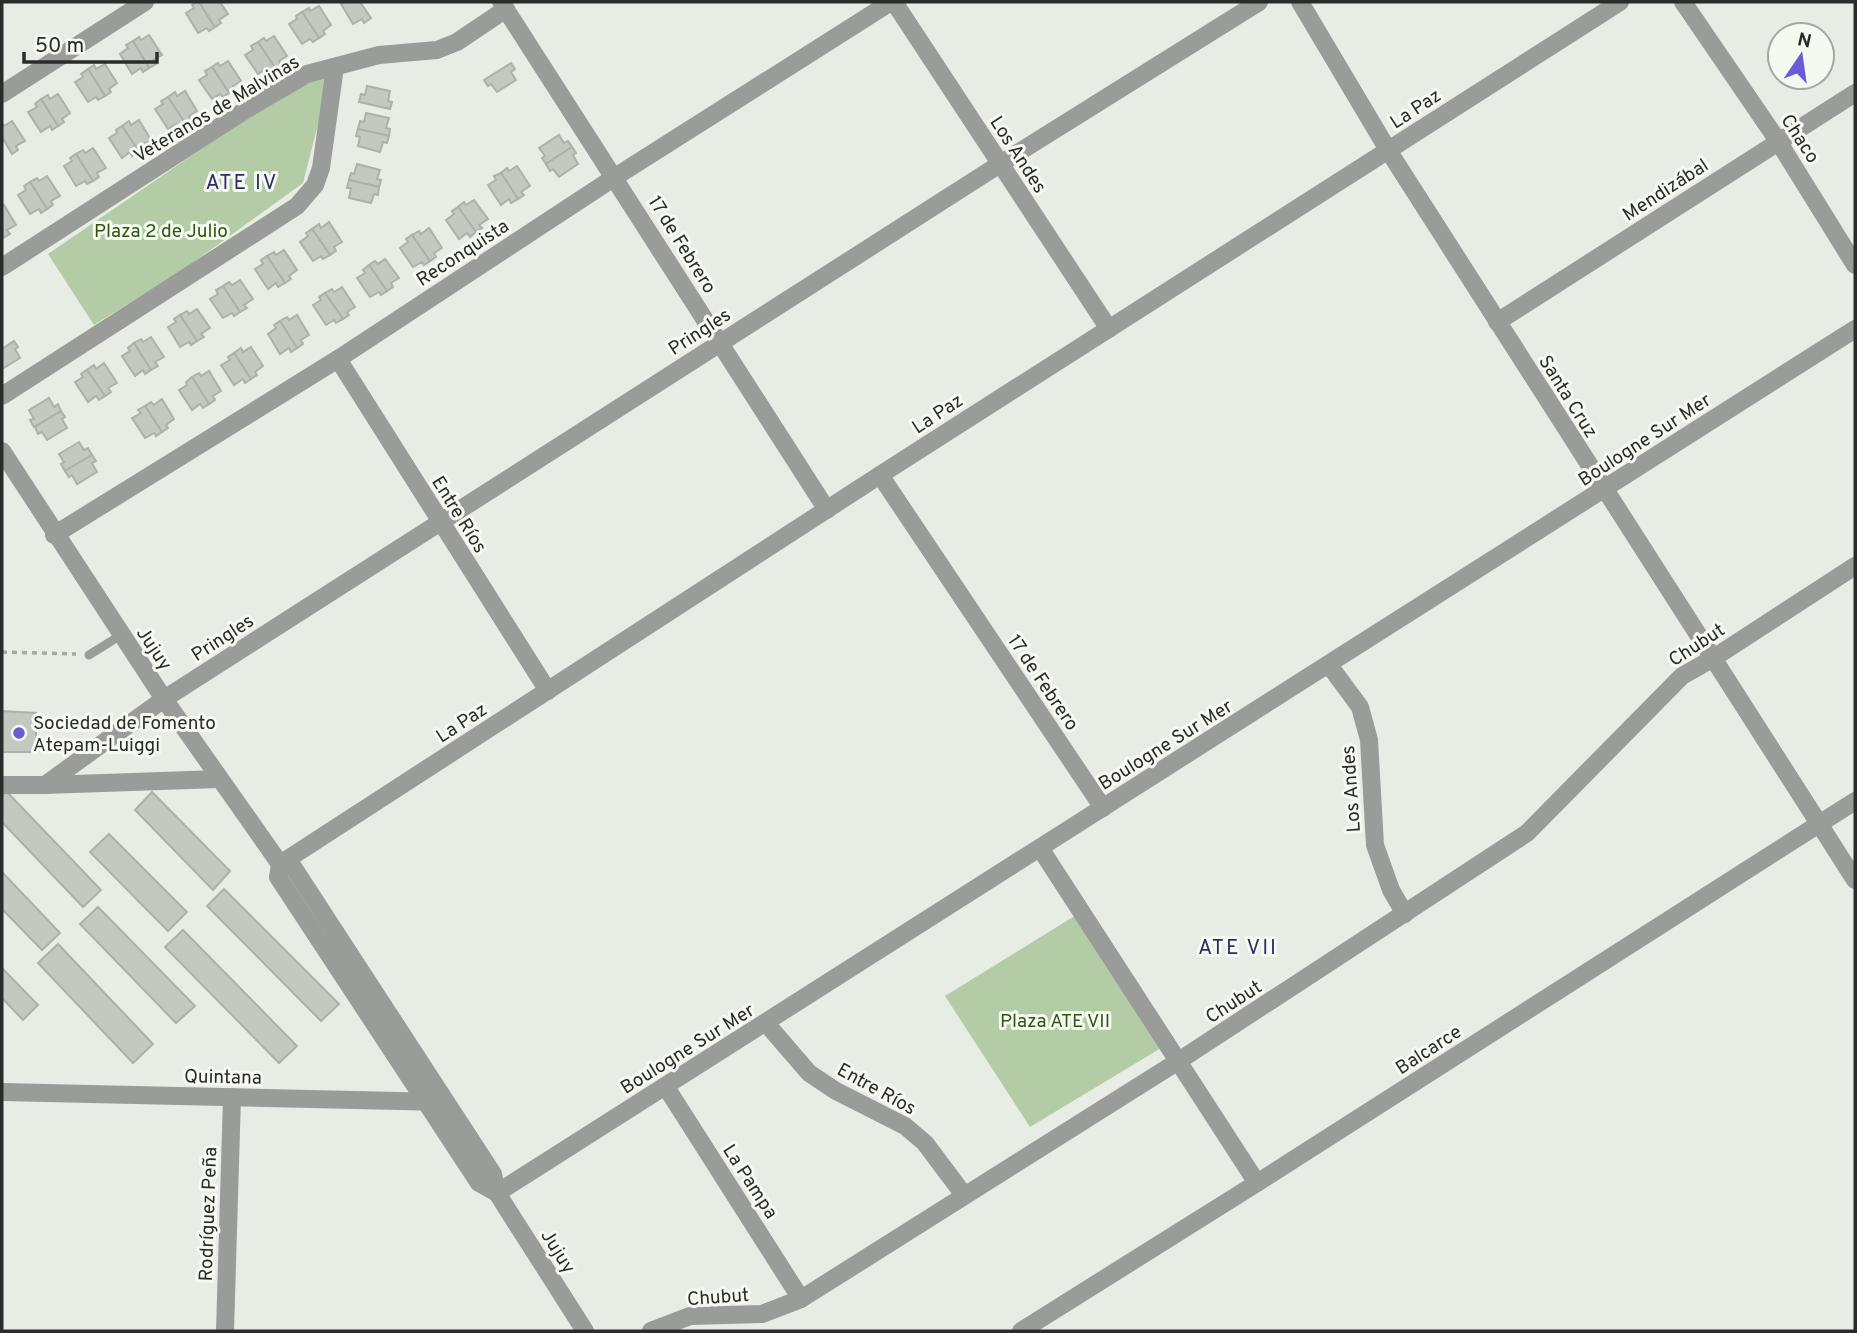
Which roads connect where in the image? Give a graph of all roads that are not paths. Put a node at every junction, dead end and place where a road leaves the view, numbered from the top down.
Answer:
1 (145, 2) edge
2 (892, 2) edge
3 (1259, 2) edge
4 (1300, 2) edge
5 (1620, 2) edge
6 (1684, 2) edge
7 (504, 5) edge
8 (124, 7) edge
9 (335, 67) junction
10 (1855, 93) edge
11 (2, 94) edge
12 (1778, 141) junction
13 (1388, 150) junction
14 (1000, 164) junction
15 (615, 177) junction
16 (1855, 265) edge
17 (2, 267) edge
18 (1497, 322) junction
19 (1109, 329) junction
20 (1855, 329) edge
21 (720, 342) junction
22 (338, 359) junction
23 (2, 396) edge
24 (2, 451) edge
25 (880, 475) junction
26 (1604, 490) junction
27 (827, 510) junction
28 (439, 522) junction
29 (54, 534) junction
30 (1855, 566) edge
31 (121, 635) junction
32 (89, 654) road end
33 (1712, 659) junction
34 (1329, 665) junction
35 (548, 691) junction
36 (164, 699) junction
37 (219, 779) junction
38 (2, 785) edge
39 (45, 785) junction
40 (1855, 801) edge
41 (1103, 808) junction
42 (1819, 824) junction
43 (1040, 848) junction
44 (280, 864) junction
45 (1855, 880) edge
46 (1405, 914) junction
47 (766, 1023) junction
48 (1177, 1062) junction
49 (666, 1087) junction
50 (2, 1092) edge
51 (232, 1097) junction
52 (425, 1102) junction
53 (444, 1102) junction
54 (1257, 1183) junction
55 (497, 1193) junction
56 (964, 1195) junction
57 (801, 1299) junction
58 (571, 1312) junction
59 (225, 1331) edge
60 (566, 1331) edge
61 (585, 1331) edge
62 (651, 1331) edge
63 (1021, 1331) edge

1 - 8 street
2 - 14 street, Los Andes
2 - 15 street, Reconquista
3 - 14 street, Pringles
4 - 13 street, Santa Cruz
5 - 13 street, La Paz
6 - 12 street, Chaco
7 - 9 street, Veteranos de Malvinas
7 - 15 street, 17 de Febrero
8 - 11 street
9 - 17 street, Veteranos de Malvinas
9 - 23 street
10 - 12 street, Mendizábal
12 - 16 street, Chaco
12 - 18 street, Mendizábal
13 - 18 street, Santa Cruz
13 - 19 street, La Paz
14 - 19 street, Los Andes
14 - 21 street, Pringles
15 - 21 street, 17 de Febrero
15 - 22 street, Reconquista
18 - 26 street, Santa Cruz
19 - 25 street, La Paz
20 - 26 street, Boulogne Sur Mer
21 - 27 street, 17 de Febrero
21 - 28 street, Pringles
22 - 28 street, Entre Ríos
22 - 29 street, Reconquista
24 - 29 street, Jujuy
25 - 27 street, La Paz
25 - 41 street, 17 de Febrero
26 - 33 street, Santa Cruz
26 - 34 street, Boulogne Sur Mer
27 - 35 street, La Paz
28 - 35 street, Entre Ríos
28 - 36 street, Pringles
29 - 31 street, Jujuy
30 - 33 street, Chubut
31 - 32 lane
31 - 36 street, Jujuy
33 - 42 street, Santa Cruz
33 - 46 street, Chubut
34 - 41 street, Boulogne Sur Mer
34 - 46 street, Los Andes
35 - 44 street, La Paz
36 - 37 street, Jujuy
36 - 39 street, Pringles
37 - 39 street
37 - 44 street, Jujuy
38 - 39 street
40 - 42 street, Balcarce
41 - 43 street, Boulogne Sur Mer
42 - 45 street, Santa Cruz
42 - 54 street, Balcarce
43 - 47 street, Boulogne Sur Mer
43 - 48 street
44 - 52 street
44 - 53 street
46 - 48 street, Chubut
47 - 49 street, Boulogne Sur Mer
47 - 56 street, Entre Ríos
48 - 54 street
48 - 56 street, Chubut
49 - 55 street, Boulogne Sur Mer
49 - 57 street, La Pampa
50 - 51 street, Quintana
51 - 52 street, Quintana
51 - 59 street, Rodríguez Peña
52 - 53 street, Quintana
52 - 55 street
53 - 55 street
54 - 63 street, Balcarce
55 - 58 street, Jujuy
56 - 57 street, Chubut
57 - 62 street, Chubut
58 - 60 street
58 - 61 street, Jujuy

